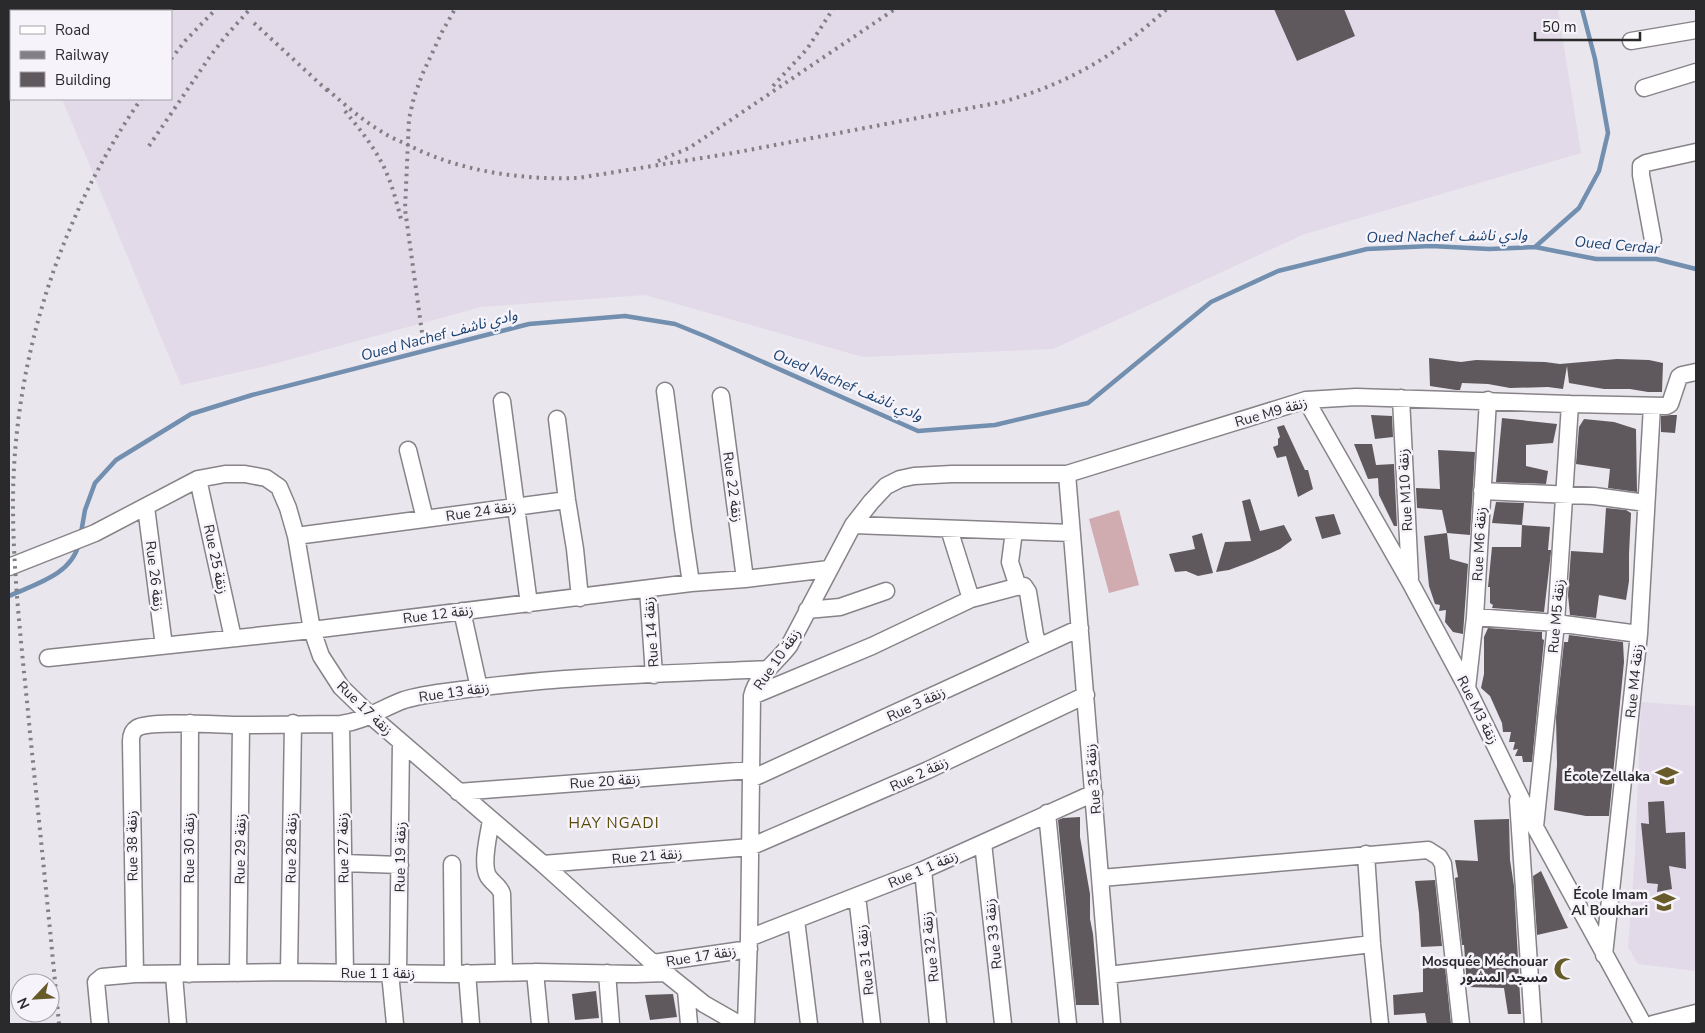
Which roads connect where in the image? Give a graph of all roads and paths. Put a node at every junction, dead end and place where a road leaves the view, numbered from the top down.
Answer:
1 (1696, 30) edge
2 (1630, 41) dead end
3 (1696, 72) edge
4 (1644, 88) dead end
5 (1696, 152) edge
6 (1653, 240) dead end
7 (1696, 372) edge
8 (665, 391) dead end
9 (721, 396) dead end
10 (1401, 398) junction
11 (1306, 400) junction
12 (1488, 400) junction
13 (502, 401) dead end
14 (1570, 404) junction
15 (1652, 406) junction
16 (557, 419) dead end
17 (408, 450) dead end
18 (1067, 474) junction
19 (198, 479) junction
20 (1482, 491) junction
21 (1564, 495) junction
22 (567, 500) junction
23 (1646, 503) junction
24 (146, 507) junction
25 (515, 507) junction
26 (424, 519) junction
27 (853, 525) junction
28 (949, 529) junction
29 (1014, 531) junction
30 (1072, 533) junction
31 (296, 536) junction
32 (9, 567) edge
33 (829, 569) junction
34 (745, 579) junction
35 (1410, 582) junction
36 (691, 583) junction
37 (1018, 587) junction
38 (648, 588) junction
39 (886, 592) dead end
40 (580, 598) junction
41 (971, 600) junction
42 (529, 604) junction
43 (808, 610) junction
44 (462, 611) junction
45 (1475, 617) junction
46 (1556, 623) junction
47 (1080, 628) junction
48 (312, 630) junction
49 (1639, 634) junction
50 (233, 638) junction
51 (164, 646) junction
52 (1039, 646) junction
53 (48, 658) dead end
54 (768, 669) junction
55 (654, 674) junction
56 (479, 688) junction
57 (1467, 688) junction
58 (752, 696) junction
59 (1086, 696) junction
60 (371, 716) junction
61 (190, 723) junction
62 (293, 724) junction
63 (341, 724) junction
64 (144, 725) joint
65 (241, 725) junction
66 (401, 742) junction
67 (751, 774) junction
68 (1517, 790) junction
69 (458, 792) junction
70 (1094, 793) junction
71 (1047, 813) junction
72 (491, 820) junction
73 (1535, 827) junction
74 (983, 843) junction
75 (750, 847) junction
76 (1366, 854) junction
77 (344, 863) junction
78 (452, 864) dead end
79 (544, 864) junction
80 (400, 865) junction
81 (922, 870) junction
82 (1101, 878) junction
83 (857, 896) junction
84 (796, 920) junction
85 (749, 943) junction
86 (1372, 944) junction
87 (1604, 955) junction
88 (653, 963) junction
89 (289, 972) junction
90 (504, 972) junction
91 (535, 972) junction
92 (238, 973) junction
93 (346, 973) junction
94 (394, 973) junction
95 (607, 973) junction
96 (134, 974) junction
97 (182, 974) junction
98 (460, 974) junction
99 (668, 974) junction
100 (1108, 976) junction
101 (686, 990) junction
102 (1696, 1013) edge
103 (100, 1024) edge
104 (178, 1024) edge
105 (395, 1024) edge
106 (471, 1024) edge
107 (540, 1024) edge
108 (611, 1024) edge
109 (689, 1024) edge
110 (739, 1024) edge
111 (746, 1024) edge
112 (810, 1024) edge
113 (872, 1024) edge
114 (938, 1024) edge
115 (1003, 1024) edge
116 (1068, 1024) edge
117 (1112, 1024) edge
118 (1380, 1024) edge
119 (1461, 1024) edge
120 (1534, 1024) edge
121 (1643, 1024) edge
122 (1653, 1024) edge

1 - 2 street
3 - 4 street
5 - 6 street
7 - 15 street, Rue M9 زنقة
8 - 36 street
9 - 34 street, Rue 22 زنقة
10 - 11 street, Rue M9 زنقة
10 - 12 street, Rue M9 زنقة
10 - 35 street, Rue M10 زنقة
11 - 18 street, Rue M9 زنقة
11 - 35 street, Rue M3 زنقة
12 - 14 street, Rue M9 زنقة
12 - 20 street, Rue M6 زنقة
13 - 25 street
14 - 15 street, Rue M9 زنقة
14 - 21 street, Rue M5 زنقة
15 - 23 street, Rue M4 زنقة
16 - 22 street
17 - 26 street
18 - 27 street, Rue M9 زنقة
18 - 30 street, Rue 35 زنقة
19 - 24 street, Rue 17 زنقة
19 - 31 street, Rue 17 زنقة
19 - 50 street, Rue 25 زنقة
20 - 21 street
20 - 45 street, Rue M6 زنقة
21 - 23 street
21 - 46 street, Rue M5 زنقة
22 - 25 street, Rue 24 زنقة
22 - 40 street
23 - 49 street, Rue M4 زنقة
24 - 32 street, Rue 17 زنقة
24 - 51 street, Rue 26 زنقة
25 - 26 street, Rue 24 زنقة
25 - 42 street
26 - 31 street, Rue 24 زنقة
27 - 28 street
27 - 33 street, Rue 10 زنقة
28 - 29 street
28 - 41 street
29 - 30 street
29 - 37 street
30 - 47 street, Rue 35 زنقة
31 - 48 street, Rue 17 زنقة
33 - 34 street, Rue 12 زنقة
33 - 43 street, Rue 10 زنقة
34 - 36 street, Rue 12 زنقة
35 - 57 street, Rue M3 زنقة
36 - 38 street, Rue 12 زنقة
37 - 41 street
37 - 52 street
38 - 40 street, Rue 12 زنقة
38 - 55 street, Rue 14 زنقة
39 - 43 street
40 - 42 street, Rue 12 زنقة
41 - 58 street
42 - 44 street, Rue 12 زنقة
43 - 54 street, Rue 10 زنقة
44 - 48 street, Rue 12 زنقة
44 - 56 street
45 - 46 street
45 - 57 street, Rue M6 زنقة
46 - 49 street
46 - 73 street, Rue M5 زنقة
47 - 52 street, Rue 3 زنقة
47 - 59 street, Rue 35 زنقة
48 - 50 street, Rue 12 زنقة
48 - 60 street, Rue 17 زنقة
49 - 87 street, Rue M4 زنقة
50 - 51 street, Rue 12 زنقة
51 - 53 street, Rue 12 زنقة
52 - 67 street, Rue 3 زنقة
54 - 55 street, Rue 13 زنقة
54 - 58 street, Rue 10 زنقة
55 - 56 street, Rue 13 زنقة
56 - 60 street, Rue 13 زنقة
57 - 68 street, Rue M3 زنقة
58 - 67 street, Rue 10 زنقة
59 - 70 street, Rue 35 زنقة
59 - 75 street, Rue 2 زنقة
60 - 63 street, Rue 13 زنقة
60 - 66 street, Rue 17 زنقة
61 - 64 street, Rue 13 زنقة
61 - 65 street, Rue 13 زنقة
61 - 97 street, Rue 30 زنقة
62 - 63 street, Rue 13 زنقة
62 - 65 street, Rue 13 زنقة
62 - 89 street, Rue 28 زنقة
63 - 77 street, Rue 27 زنقة
64 - 96 street, Rue 38 زنقة
65 - 92 street, Rue 29 زنقة
66 - 69 street, Rue 17 زنقة
66 - 80 street, Rue 19 زنقة
67 - 69 street, Rue 20 زنقة
67 - 75 street, Rue 10 زنقة
68 - 73 street, Rue M3 زنقة
68 - 120 street
69 - 72 street, Rue 17 زنقة
70 - 71 street, Rue 1 زنقة 1
70 - 82 street, Rue 35 زنقة
71 - 74 street, Rue 1 زنقة 1
71 - 116 street
72 - 79 street, Rue 17 زنقة
72 - 90 street
73 - 87 street, Rue M3 زنقة
74 - 81 street, Rue 1 زنقة 1
74 - 115 street, Rue 33 زنقة
75 - 79 street, Rue 21 زنقة
75 - 85 street, Rue 10 زنقة
76 - 82 street
76 - 86 street
76 - 119 street
77 - 80 street
77 - 93 street, Rue 27 زنقة
78 - 98 street
79 - 88 street, Rue 17 زنقة
80 - 94 street, Rue 19 زنقة
81 - 83 street, Rue 1 زنقة 1
81 - 114 street, Rue 32 زنقة
82 - 100 street, Rue 35 زنقة
83 - 84 street, Rue 1 زنقة 1
83 - 113 street, Rue 31 زنقة
84 - 85 street, Rue 1 زنقة 1
84 - 112 street
85 - 88 street, Rue 17 زنقة
85 - 111 street, Rue 10 زنقة
86 - 100 street
86 - 118 street
87 - 121 street, Rue M3 زنقة
88 - 99 street, Rue 17 زنقة
89 - 92 street, Rue 1 زنقة 1
89 - 93 street, Rue 1 زنقة 1
90 - 91 street, Rue 1 زنقة 1
90 - 98 street, Rue 1 زنقة 1
91 - 95 street, Rue 1 زنقة 1
91 - 107 street
92 - 97 street, Rue 1 زنقة 1
93 - 94 street, Rue 1 زنقة 1
94 - 98 street, Rue 1 زنقة 1
94 - 105 street, Rue 19 زنقة
95 - 99 street, Rue 1 زنقة 1
95 - 108 street
96 - 97 street, Rue 1 زنقة 1
96 - 103 street, Rue 1 زنقة 1
97 - 104 street, Rue 30 زنقة
98 - 106 street
99 - 101 street, Rue 17 زنقة
100 - 117 street, Rue 35 زنقة
101 - 109 street
101 - 110 street, Rue 17 زنقة
102 - 122 street

